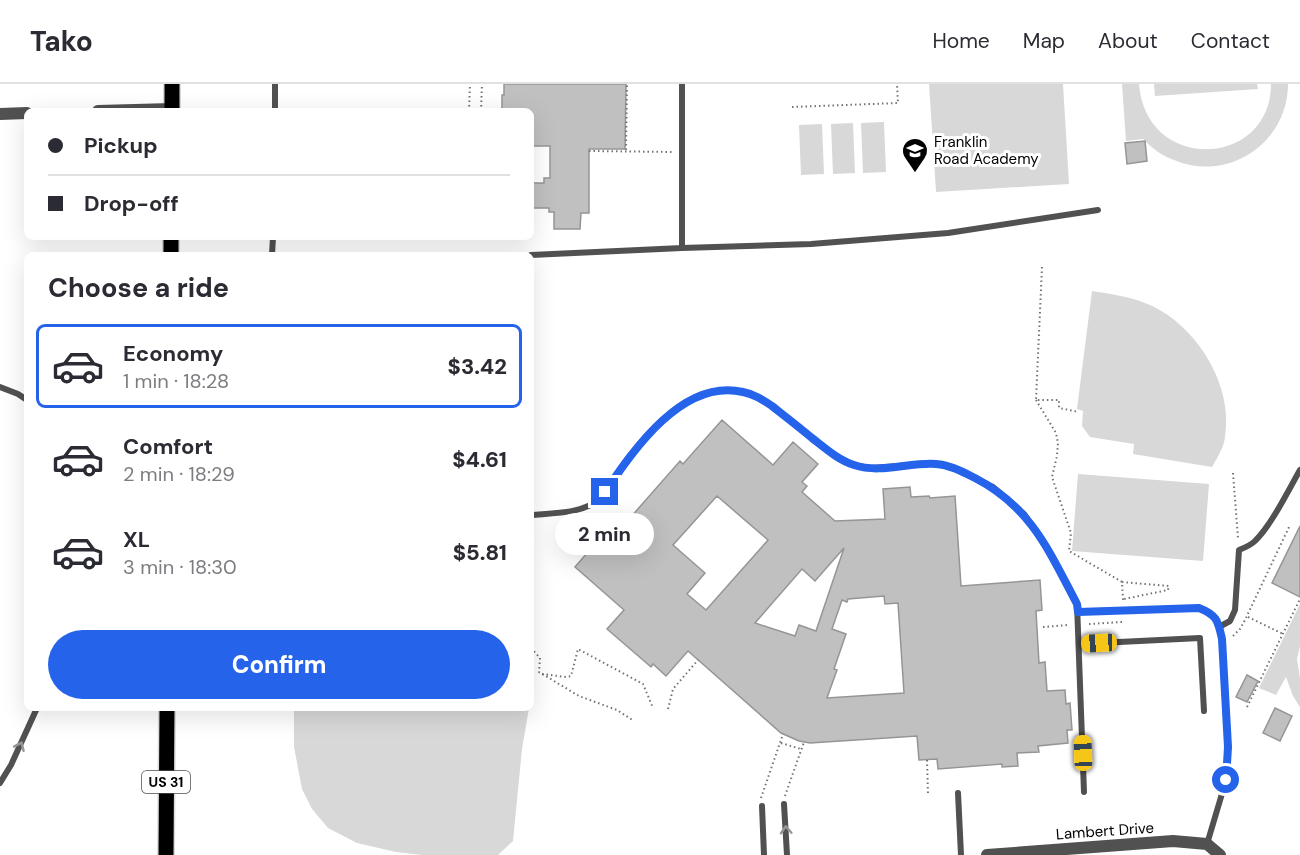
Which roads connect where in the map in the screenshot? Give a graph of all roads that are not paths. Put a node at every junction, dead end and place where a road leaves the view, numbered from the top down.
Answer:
1 (172, 84) edge
2 (275, 84) edge
3 (682, 84) edge
4 (172, 108) edge
5 (274, 108) edge
6 (24, 113) edge
7 (0, 114) edge
8 (1098, 210) dead end
9 (682, 248) junction
10 (534, 255) edge
11 (0, 387) edge
12 (24, 398) edge
13 (1300, 470) edge
14 (534, 514) edge
15 (1078, 612) junction
16 (1219, 627) junction
17 (1079, 644) junction
18 (36, 711) edge
19 (167, 711) edge
20 (1204, 711) dead end
21 (0, 783) edge
22 (1084, 792) dead end
23 (958, 793) dead end
24 (783, 804) road end
25 (760, 806) road end
26 (1207, 844) junction
27 (166, 855) edge
28 (764, 855) edge
29 (787, 855) edge
30 (961, 855) edge
31 (987, 855) edge
32 (1220, 855) edge

1 - 4 main road
2 - 5 lane
3 - 9 lane
6 - 7 street
8 - 9 lane
9 - 10 lane
11 - 12 lane
13 - 16 lane
14 - 15 lane
15 - 16 lane
15 - 17 lane
16 - 26 lane
17 - 20 lane
17 - 22 lane
21 -> 18 lane
19 - 27 main road, US 31
23 - 30 lane
29 -> 24 lane
25 - 28 lane
26 - 31 street, Lambert Drive
26 - 32 street

